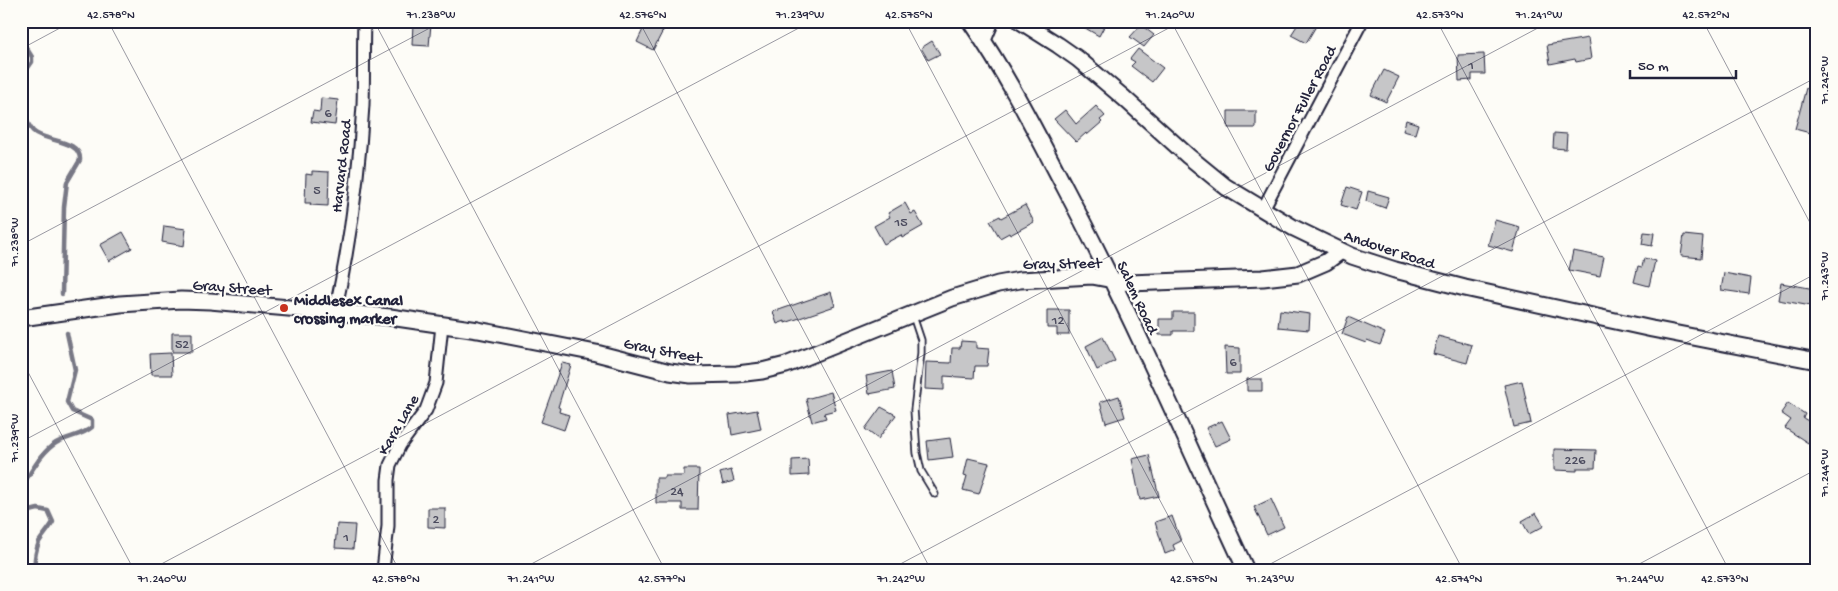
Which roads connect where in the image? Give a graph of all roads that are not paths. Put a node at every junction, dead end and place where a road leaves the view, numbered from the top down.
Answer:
1 (364, 21) edge
2 (970, 21) edge
3 (991, 21) edge
4 (1020, 21) edge
5 (1362, 21) edge
6 (983, 40) junction
7 (1263, 209) junction
8 (1341, 251) junction
9 (1112, 280) junction
10 (335, 312) junction
11 (913, 314) junction
12 (21, 318) edge
13 (442, 325) junction
14 (1816, 359) edge
15 (935, 494) dead end
16 (383, 570) edge
17 (1246, 570) edge

1 - 10 street, Harvard Road
2 - 6 main road, Salem Road
3 - 6 main road
4 - 7 main road, Andover Road
5 - 7 street, Governor Fuller Road
6 - 9 main road, Salem Road
7 - 8 main road, Andover Road
8 - 9 main road, Gray Street
8 - 14 main road, Andover Road
9 - 11 main road, Gray Street
9 - 17 main road, Salem Road
10 - 12 main road, Gray Street
10 - 13 main road, Gray Street
11 - 13 main road, Gray Street
11 - 15 lane
13 - 16 street, Kara Lane

